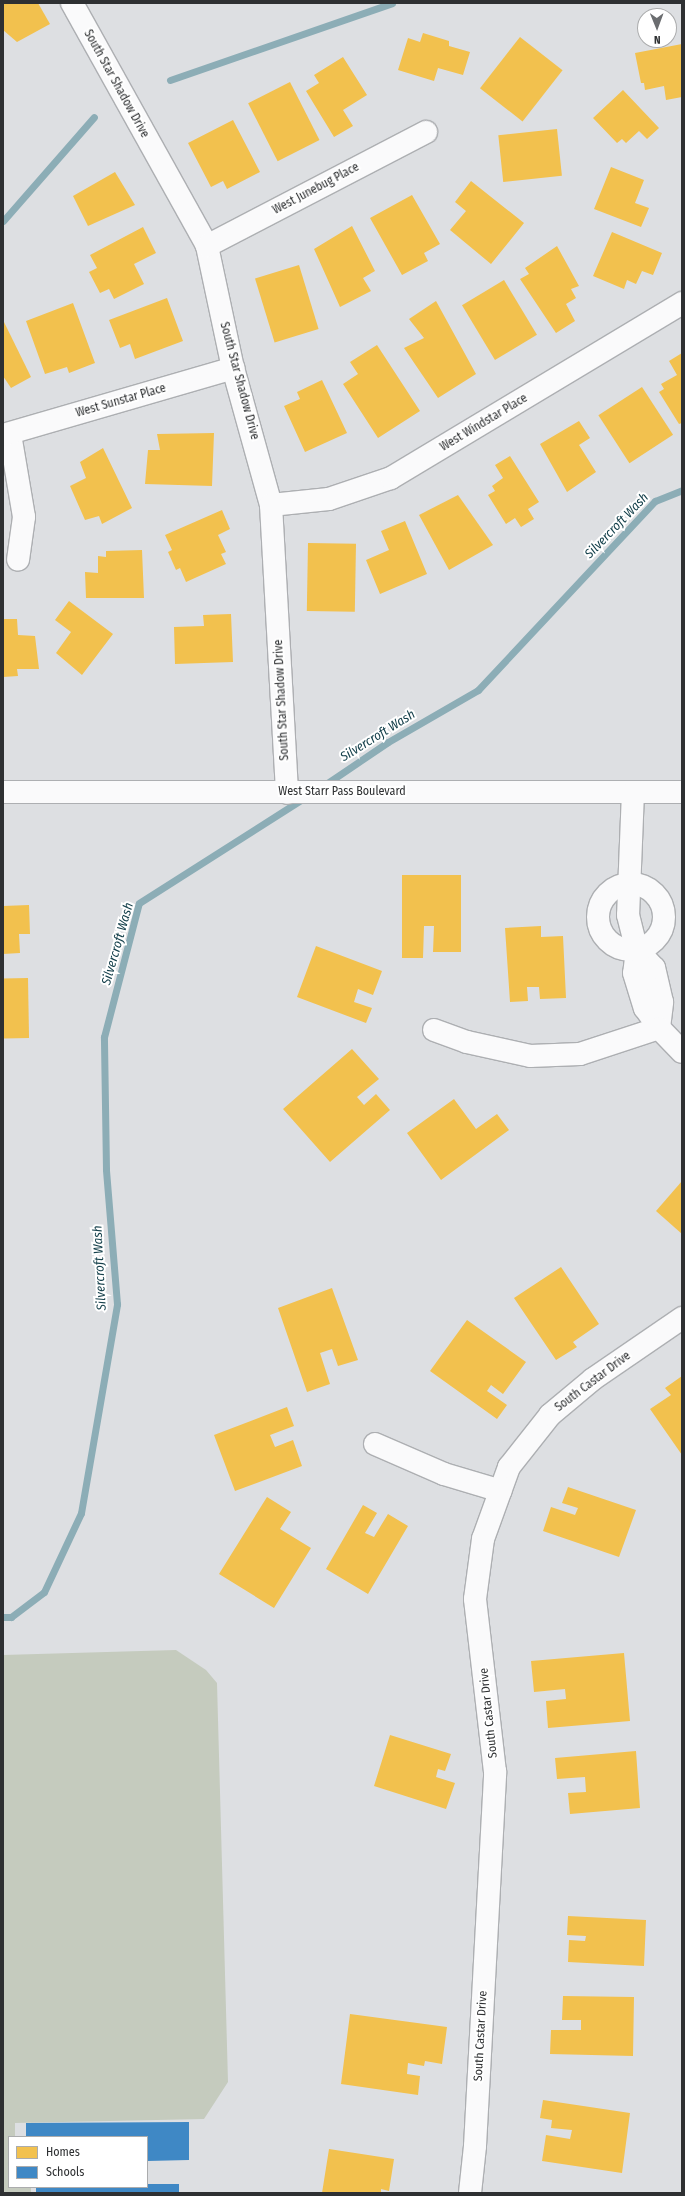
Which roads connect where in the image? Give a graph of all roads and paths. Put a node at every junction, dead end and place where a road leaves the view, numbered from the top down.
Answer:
1 (72, 3) edge
2 (426, 132) dead end
3 (208, 246) junction
4 (682, 304) edge
5 (233, 368) junction
6 (6, 434) edge
7 (271, 505) junction
8 (18, 560) dead end
9 (3, 792) edge
10 (633, 792) junction
11 (682, 792) edge
12 (287, 793) junction
13 (628, 884) junction
14 (637, 950) junction
15 (659, 1028) junction
16 (434, 1030) dead end
17 (682, 1052) edge
18 (682, 1318) edge
19 (375, 1444) dead end
20 (501, 1491) junction
21 (470, 2193) edge

1 - 3 street, South Star Shadow Drive
2 - 3 street, West Junebug Place
3 - 5 street, South Star Shadow Drive
4 - 7 street, West Windstar Place
5 - 6 street, West Sunstar Place
5 - 7 street, South Star Shadow Drive
6 - 8 street, West Sunstar Place
7 - 12 street, South Star Shadow Drive
9 - 12 street, West Starr Pass Boulevard
10 - 11 street, West Starr Pass Boulevard
10 - 12 street, West Starr Pass Boulevard
10 - 13 street
13 - 14 street
13 - 14 street
13 - 14 street
14 - 15 street
15 - 16 street
15 - 17 street
18 - 20 street, South Castar Drive
19 - 20 street
20 - 21 street, South Castar Drive

